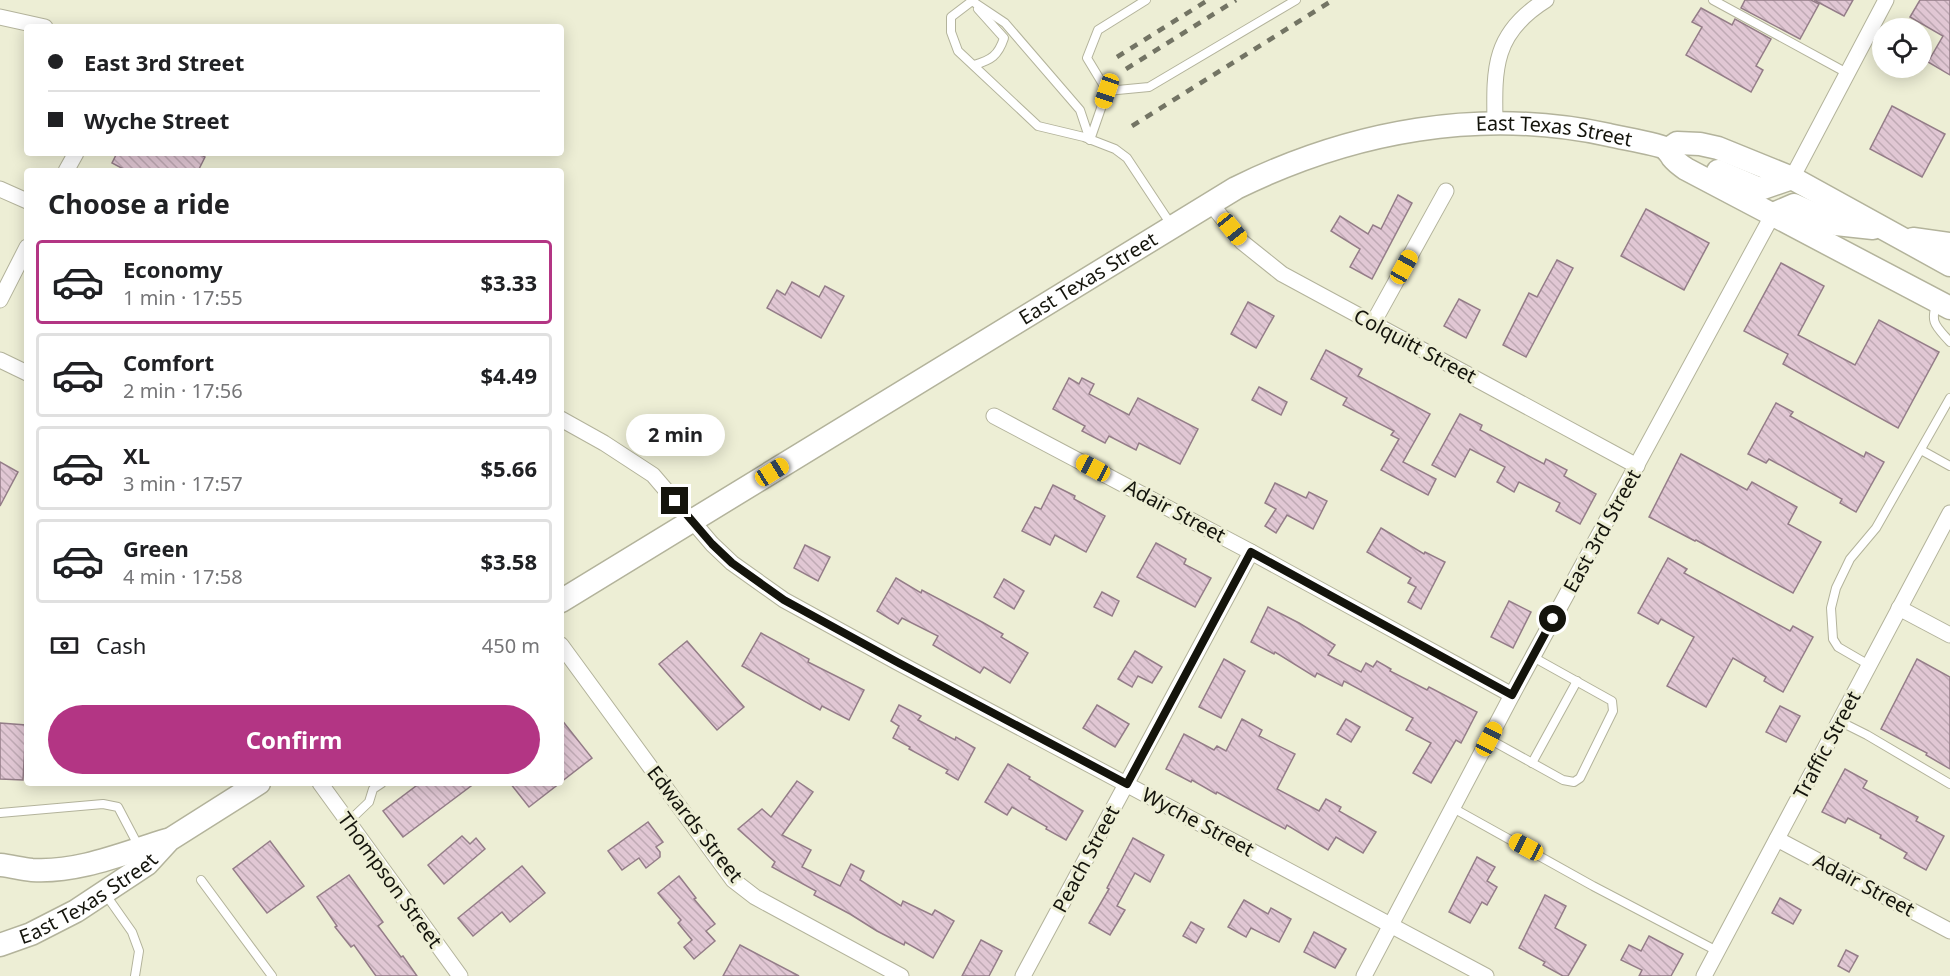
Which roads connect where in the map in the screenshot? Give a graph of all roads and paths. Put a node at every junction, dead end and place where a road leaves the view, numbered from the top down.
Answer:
1 (1146, 0) edge
2 (1296, 0) edge
3 (1546, 0) edge
4 (1713, 0) edge
5 (1886, 0) edge
6 (972, 1) edge
7 (0, 17) edge
8 (32, 24) edge
9 (974, 65) junction
10 (1847, 73) junction
11 (1107, 91) junction
12 (1495, 123) junction
13 (1090, 140) junction
14 (1667, 150) junction
15 (1697, 175) junction
16 (1792, 178) junction
17 (0, 189) edge
18 (1446, 191) dead end
19 (24, 200) edge
20 (1211, 204) junction
21 (1773, 214) junction
22 (1173, 227) junction
23 (1891, 233) junction
24 (1950, 244) edge
25 (24, 253) edge
26 (1950, 264) edge
27 (0, 300) edge
28 (1944, 304) edge
29 (1373, 323) junction
30 (1950, 342) edge
31 (0, 360) edge
32 (24, 371) edge
33 (1950, 398) edge
34 (1947, 409) edge
35 (994, 416) dead end
36 (564, 421) edge
37 (1921, 450) junction
38 (1637, 466) junction
39 (1950, 466) edge
40 (1950, 513) edge
41 (692, 520) junction
42 (1251, 552) junction
43 (564, 600) edge
44 (1899, 608) junction
45 (1950, 635) edge
46 (564, 649) edge
47 (1533, 657) junction
48 (1869, 665) junction
49 (1576, 681) junction
50 (1512, 695) junction
51 (1839, 721) junction
52 (1489, 739) junction
53 (1532, 763) junction
54 (1127, 784) junction
55 (1950, 784) edge
56 (254, 786) edge
57 (322, 786) edge
58 (378, 786) edge
59 (1453, 808) junction
60 (0, 813) edge
61 (348, 822) junction
62 (1777, 839) junction
63 (169, 840) junction
64 (139, 849) junction
65 (0, 865) edge
66 (201, 880) dead end
67 (105, 893) junction
68 (1391, 926) junction
69 (1950, 931) edge
70 (0, 945) edge
71 (1718, 951) junction
72 (135, 976) edge
73 (272, 976) edge
74 (460, 976) edge
75 (901, 976) edge
76 (1023, 976) edge
77 (1364, 976) edge
78 (1486, 976) edge
79 (1704, 976) edge

1 - 11 lane
2 - 11 lane
3 - 12 street
4 - 10 lane
5 - 10 street
6 - 9 lane
6 - 9 lane
6 - 13 lane
7 - 8 street
9 - 13 lane
10 - 16 street
11 - 13 lane
12 - 14 main road, East Texas Street
12 - 20 main road, East Texas Street
13 - 22 lane
14 - 15 main road, East Texas Street
14 - 16 main road, East Texas Street
15 - 16 main road
15 - 21 main road, East Texas Street
16 - 23 main road, East Texas Street
17 - 19 street
18 - 29 street
20 - 22 main road, East Texas Street
20 - 29 street, Colquitt Street
21 - 23 main road
21 - 28 main road, East Texas Street
21 - 38 street, East 3rd Street
22 - 41 main road, East Texas Street
23 - 24 main road
23 - 26 main road, East Texas Street
25 - 27 street
28 - 30 lane
29 - 38 street, Colquitt Street
31 - 32 street
33 - 34 lane
34 - 37 lane
35 - 42 street, Adair Street
36 - 41 street, Wyche Street
37 - 39 lane
37 - 48 lane
38 - 47 street, East 3rd Street
40 - 44 street, Traffic Street
41 - 43 main road, East Texas Street
41 - 54 street, Wyche Street
42 - 50 street, Adair Street
42 - 54 street, Peach Street
44 - 45 street
44 - 48 street, Traffic Street
46 - 75 street, Edwards Street
47 - 49 lane
47 - 50 street, East 3rd Street
48 - 51 street, Traffic Street
49 - 53 lane
49 - 53 lane
50 - 52 street, East 3rd Street
51 - 55 lane
51 - 62 street, Traffic Street
52 - 53 lane
52 - 59 street, East 3rd Street
54 - 68 street, Wyche Street
54 - 76 street, Peach Street
56 - 63 main road, East Texas Street
57 - 61 street, Thompson Street
58 - 61 lane
59 - 68 street, East 3rd Street
59 - 71 lane
60 - 64 lane
61 - 74 street, Thompson Street
62 - 69 street, Adair Street
62 - 71 street, Traffic Street
63 - 64 main road, East Texas Street
63 - 67 main road, East Texas Street
64 - 65 main road, East Texas Street
66 - 73 lane
67 - 70 main road, East Texas Street
67 - 72 lane
68 - 77 street, East 3rd Street
68 - 78 street, Wyche Street
71 - 79 street, Traffic Street

